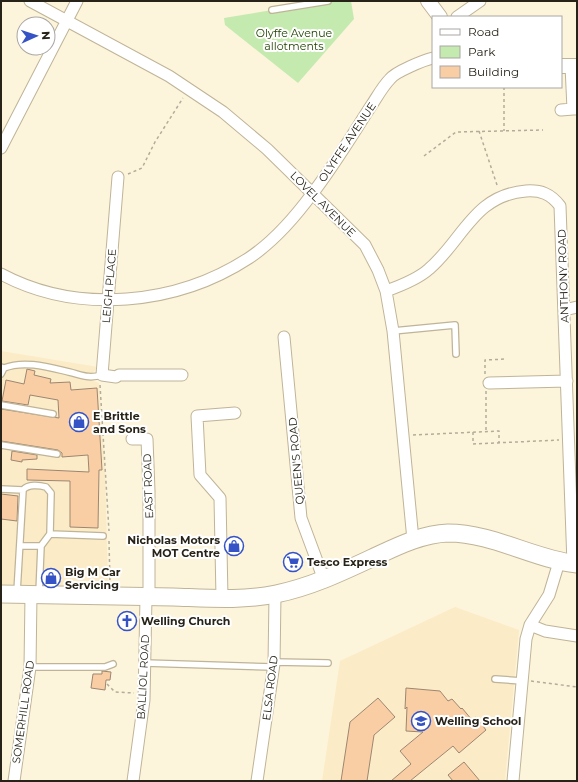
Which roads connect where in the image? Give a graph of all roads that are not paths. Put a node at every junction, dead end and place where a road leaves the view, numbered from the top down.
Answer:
1 (30, 1) edge
2 (77, 1) edge
3 (328, 1) edge
4 (428, 1) edge
5 (480, 1) edge
6 (272, 10) dead end
7 (439, 16) edge
8 (458, 16) edge
9 (67, 20) junction
10 (432, 58) edge
11 (570, 66) edge
12 (575, 109) edge
13 (561, 110) dead end
14 (1, 148) edge
15 (118, 177) road end
16 (312, 194) junction
17 (1, 274) edge
18 (386, 291) junction
19 (108, 300) junction
20 (577, 307) edge
21 (564, 310) junction
22 (393, 331) junction
23 (284, 337) dead end
24 (456, 354) dead end
25 (3, 367) edge
26 (1, 374) edge
27 (102, 375) junction
28 (182, 375) dead end
29 (567, 381) junction
30 (489, 383) dead end
31 (1, 405) edge
32 (235, 413) dead end
33 (52, 414) dead end
34 (573, 428) edge
35 (132, 439) dead end
36 (1, 445) edge
37 (57, 454) dead end
38 (1, 489) edge
39 (23, 490) junction
40 (50, 534) junction
41 (103, 536) dead end
42 (413, 540) junction
43 (20, 546) junction
44 (41, 546) junction
45 (570, 563) edge
46 (324, 580) junction
47 (22, 595) edge
48 (275, 595) junction
49 (147, 597) junction
50 (222, 598) junction
51 (530, 625) junction
52 (577, 636) edge
53 (146, 663) junction
54 (328, 663) dead end
55 (113, 664) dead end
56 (274, 664) junction
57 (30, 667) junction
58 (495, 679) dead end
59 (522, 681) junction
60 (14, 781) edge
61 (133, 781) edge
62 (257, 781) edge
63 (512, 781) edge

1 - 9 street, LOVEL AVENUE
2 - 9 street
3 - 6 lane
4 - 7 street
5 - 8 street
9 - 14 street
9 - 16 street, LOVEL AVENUE
10 - 16 street, OLYFFE AVENUE
11 - 12 street
12 - 13 street
15 - 19 street, LEIGH PLACE
16 - 18 street, LOVEL AVENUE
16 - 19 street, OLYFFE AVENUE
17 - 19 street, OLYFFE AVENUE
18 - 21 street, ANTHONY ROAD
18 - 22 street, LOVEL AVENUE
19 - 27 street, LEIGH PLACE
20 - 21 street
21 - 29 street, ANTHONY ROAD
22 - 24 lane
22 - 42 street, LOVEL AVENUE
23 - 46 street, QUEEN'S ROAD
25 - 26 lane
25 - 27 lane
27 - 28 street
29 - 30 street
29 - 34 street, ANTHONY ROAD
31 - 33 lane
32 - 50 street
34 - 45 street, ANTHONY ROAD
35 - 49 street, EAST ROAD
36 - 37 lane
38 - 39 lane
39 - 40 lane
39 - 43 lane
40 - 41 lane
40 - 44 lane
42 - 45 main road
42 - 46 main road
43 - 44 lane
43 - 47 lane
44 - 47 lane
45 - 51 street, ANTHONY ROAD
46 - 48 main road
47 - 49 main road
47 - 57 street, SOMERHILL ROAD
48 - 50 main road
48 - 56 street, ELSA ROAD
49 - 50 main road
49 - 53 street, BALLIOL ROAD
51 - 52 street
51 - 59 street, ANTHONY ROAD
53 - 56 lane
53 - 61 street, BALLIOL ROAD
54 - 56 lane
55 - 57 lane
56 - 62 street, ELSA ROAD
57 - 60 street, SOMERHILL ROAD
58 - 59 lane
59 - 63 street, ANTHONY ROAD

